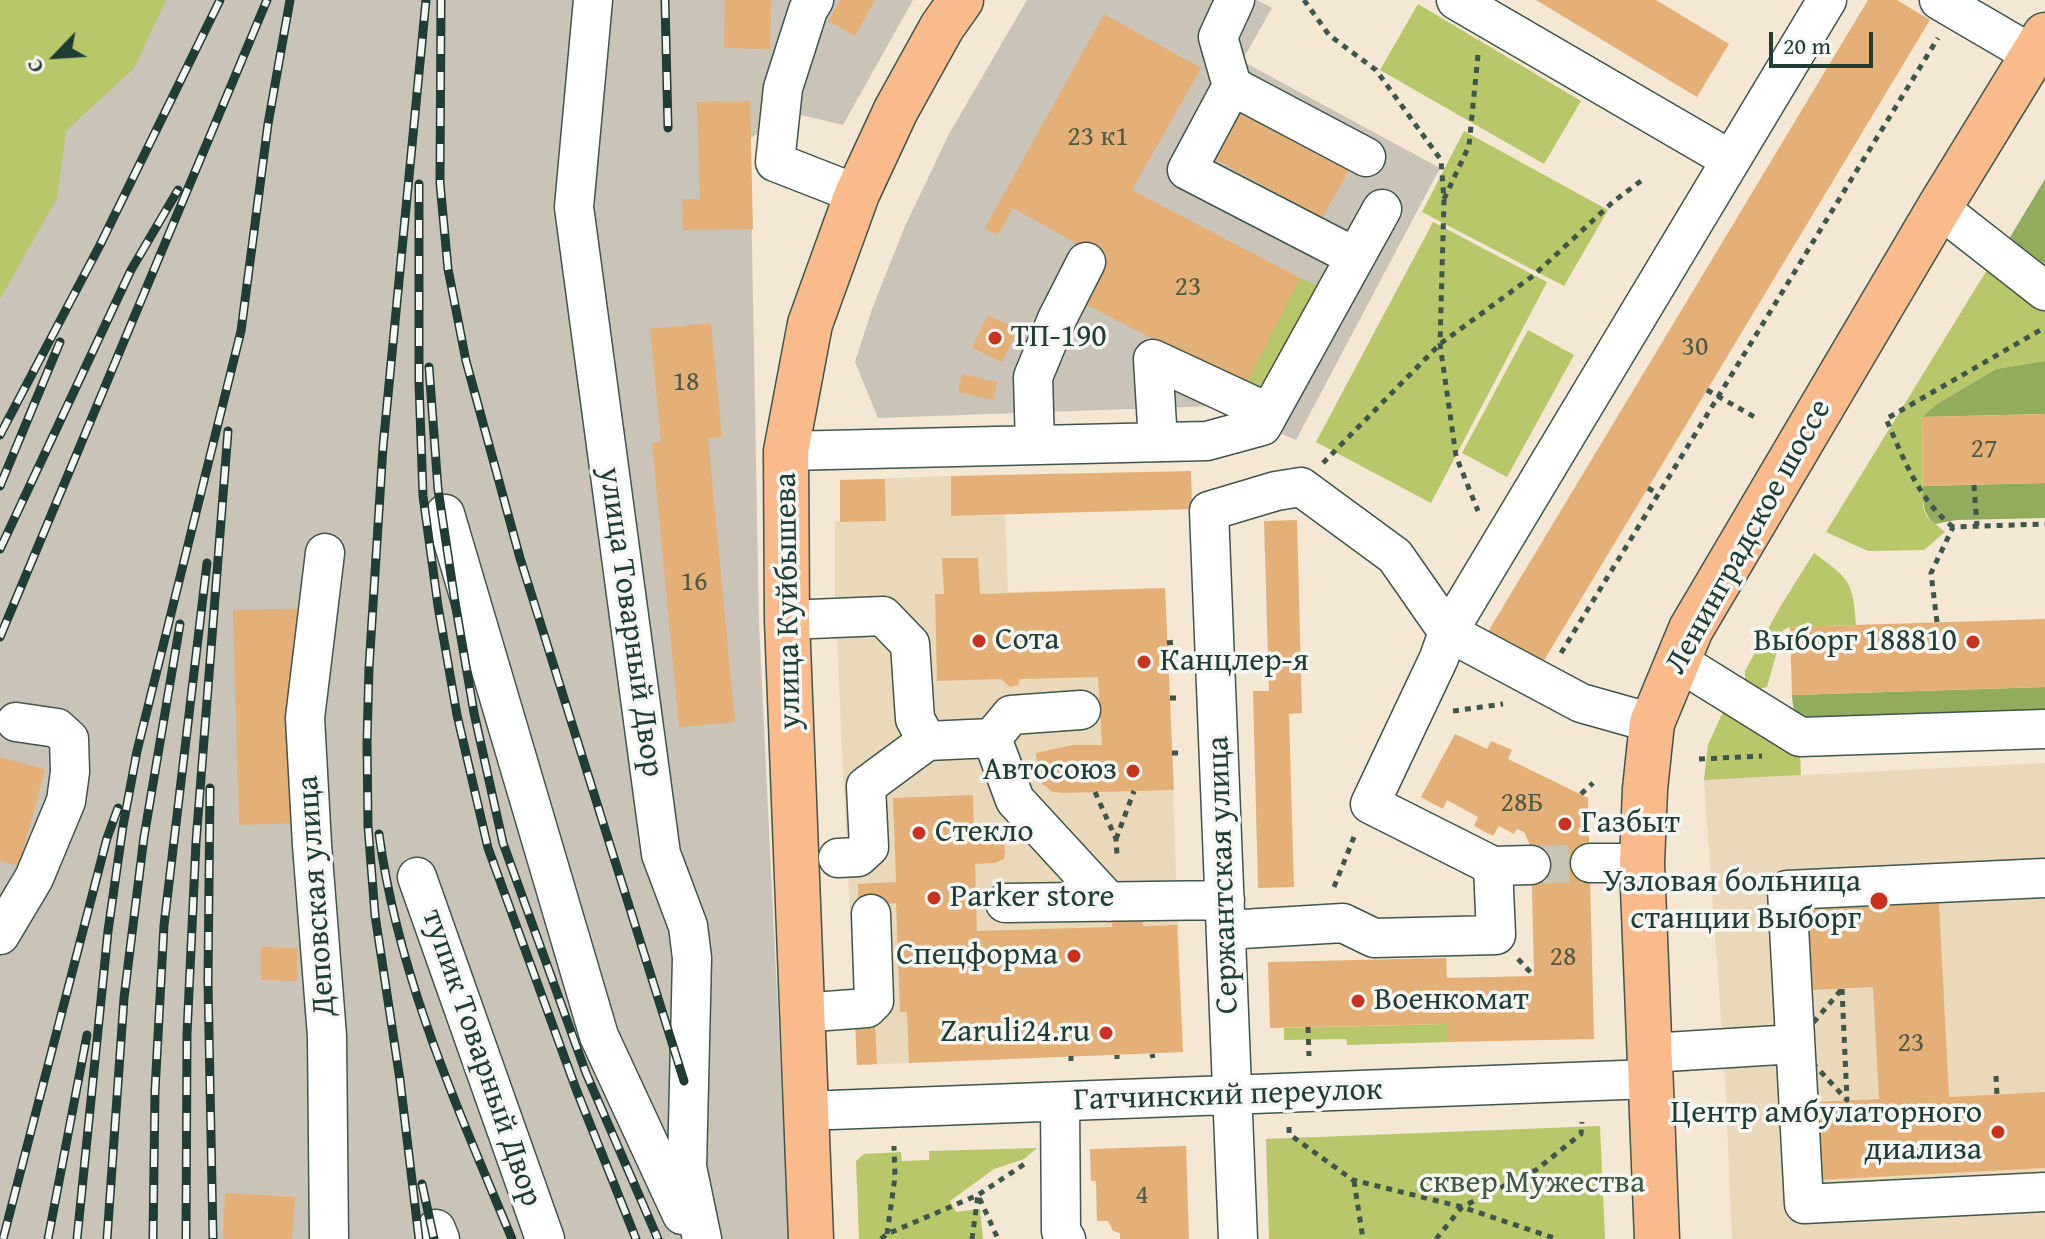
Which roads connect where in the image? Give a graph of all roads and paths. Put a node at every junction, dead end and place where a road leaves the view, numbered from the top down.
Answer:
1 (593, 0) edge
2 (814, 0) edge
3 (961, 0) edge
4 (1235, 0) edge
5 (1304, 0) edge
6 (1456, 0) edge
7 (1827, 0) edge
8 (1947, 5) edge
9 (1490, 20) junction
10 (2039, 45) edge
11 (1232, 86) junction
12 (1366, 157) dead end
13 (1731, 160) junction
14 (1645, 178) dead end
15 (857, 194) junction
16 (1444, 200) junction
17 (1939, 208) junction
18 (1382, 209) dead end
19 (1355, 257) junction
20 (1086, 262) dead end
21 (2045, 291) edge
22 (2045, 327) edge
23 (1440, 344) junction
24 (1707, 390) dead end
25 (1718, 396) junction
26 (1269, 413) junction
27 (1758, 419) dead end
28 (1158, 442) junction
29 (1035, 445) junction
30 (786, 451) junction
31 (1974, 485) dead end
32 (1301, 487) junction
33 (1648, 488) dead end
34 (1658, 494) junction
35 (445, 514) dead end
36 (2045, 524) edge
37 (1977, 526) junction
38 (1953, 527) junction
39 (1496, 552) junction
40 (325, 553) dead end
41 (787, 620) junction
42 (1937, 622) dead end
43 (1448, 632) junction
44 (1676, 660) junction
45 (1543, 682) junction
46 (1416, 709) junction
47 (1081, 710) dead end
48 (16, 722) dead end
49 (1652, 723) junction
50 (2045, 729) edge
51 (992, 738) junction
52 (927, 741) junction
53 (1593, 783) dead end
54 (1134, 791) dead end
55 (1095, 792) dead end
56 (1581, 794) dead end
57 (1370, 804) junction
58 (1116, 839) junction
59 (838, 858) dead end
60 (1590, 863) tunnel mouth
61 (1642, 863) junction
62 (1531, 865) tunnel mouth
63 (1493, 866) junction
64 (417, 877) dead end
65 (2045, 878) edge
66 (1115, 902) junction
67 (1005, 903) dead end
68 (871, 914) dead end
69 (1225, 915) junction
70 (1301, 925) junction
71 (0, 935) edge
72 (800, 1013) junction
73 (1308, 1027) dead end
74 (1795, 1044) junction
75 (1309, 1056) dead end
76 (1650, 1066) junction
77 (1996, 1076) dead end
78 (1997, 1095) dead end
79 (1232, 1096) junction
80 (1060, 1102) junction
81 (805, 1111) junction
82 (1582, 1122) dead end
83 (1289, 1134) dead end
84 (1060, 1140) junction
85 (894, 1146) dead end
86 (1353, 1180) junction
87 (2045, 1192) edge
88 (978, 1195) junction
89 (1462, 1207) junction
90 (887, 1234) junction
91 (329, 1239) edge
92 (545, 1239) edge
93 (694, 1239) edge
94 (702, 1239) edge
95 (811, 1239) edge
96 (881, 1239) edge
97 (972, 1239) edge
98 (998, 1239) edge
99 (1066, 1239) edge
100 (1238, 1239) edge
101 (1363, 1239) edge
102 (1436, 1239) edge
103 (1557, 1239) edge
104 (1657, 1239) edge

1 - 94 street, улица Товарный Двор
2 - 15 street
3 - 15 main road, улица Куйбышева
4 - 11 street
5 - 16 path
6 - 9 street
7 - 13 street
8 - 10 street
8 - 25 path
9 - 13 street
9 - 16 path
10 - 17 main road, Ленинградское шоссе
11 - 12 street
11 - 19 street
13 - 39 street
14 - 23 path
15 - 30 main road, улица Куйбышева
16 - 23 path
17 - 21 street
17 - 44 main road, Ленинградское шоссе
18 - 19 street
19 - 26 street
20 - 29 street
22 - 38 path
23 - 32 path
23 - 39 path
24 - 25 path
25 - 27 path
25 - 34 path
26 - 28 street
26 - 28 street
28 - 29 street
29 - 30 street
30 - 41 main road, улица Куйбышева
31 - 37 path
32 - 43 street
32 - 69 street, Сержантская улица
33 - 34 path
34 - 45 path
35 - 93 street
36 - 37 path
37 - 38 path
38 - 42 path
39 - 43 street
40 - 91 street, Деповская улица
41 - 52 street
41 - 72 main road, улица Куйбышева
43 - 45 street
43 - 46 street
44 - 49 main road, Ленинградское шоссе
44 - 50 street
45 - 46 path
45 - 49 street
46 - 57 street
47 - 51 street
48 - 71 street
49 - 61 main road, Ленинградское шоссе
51 - 52 street
51 - 66 street
52 - 59 street
53 - 56 path
54 - 58 path
55 - 58 path
57 - 63 street
57 - 70 path
58 - 66 path
60 - 61 street
61 - 76 main road, Ленинградское шоссе
62 - 63 street
63 - 70 street
64 - 92 street, тупик Товарный Двор
65 - 74 street
66 - 67 street
66 - 69 street
68 - 72 street
69 - 70 street
69 - 79 street, Сержантская улица
72 - 81 main road, улица Куйбышева
73 - 75 path
74 - 76 street, Гатчинский переулок
74 - 87 street
76 - 79 street, Гатчинский переулок
76 - 104 main road, Ленинградское шоссе
77 - 78 path
79 - 80 street, Гатчинский переулок
79 - 100 street, Сержантская улица
80 - 81 street, Гатчинский переулок
80 - 84 street
81 - 95 main road, улица Куйбышева
82 - 89 path
83 - 86 path
84 - 88 path
84 - 99 street
85 - 90 path
86 - 89 path
86 - 101 path
88 - 90 path
88 - 97 path
88 - 98 path
89 - 102 path
89 - 103 path
90 - 96 path

